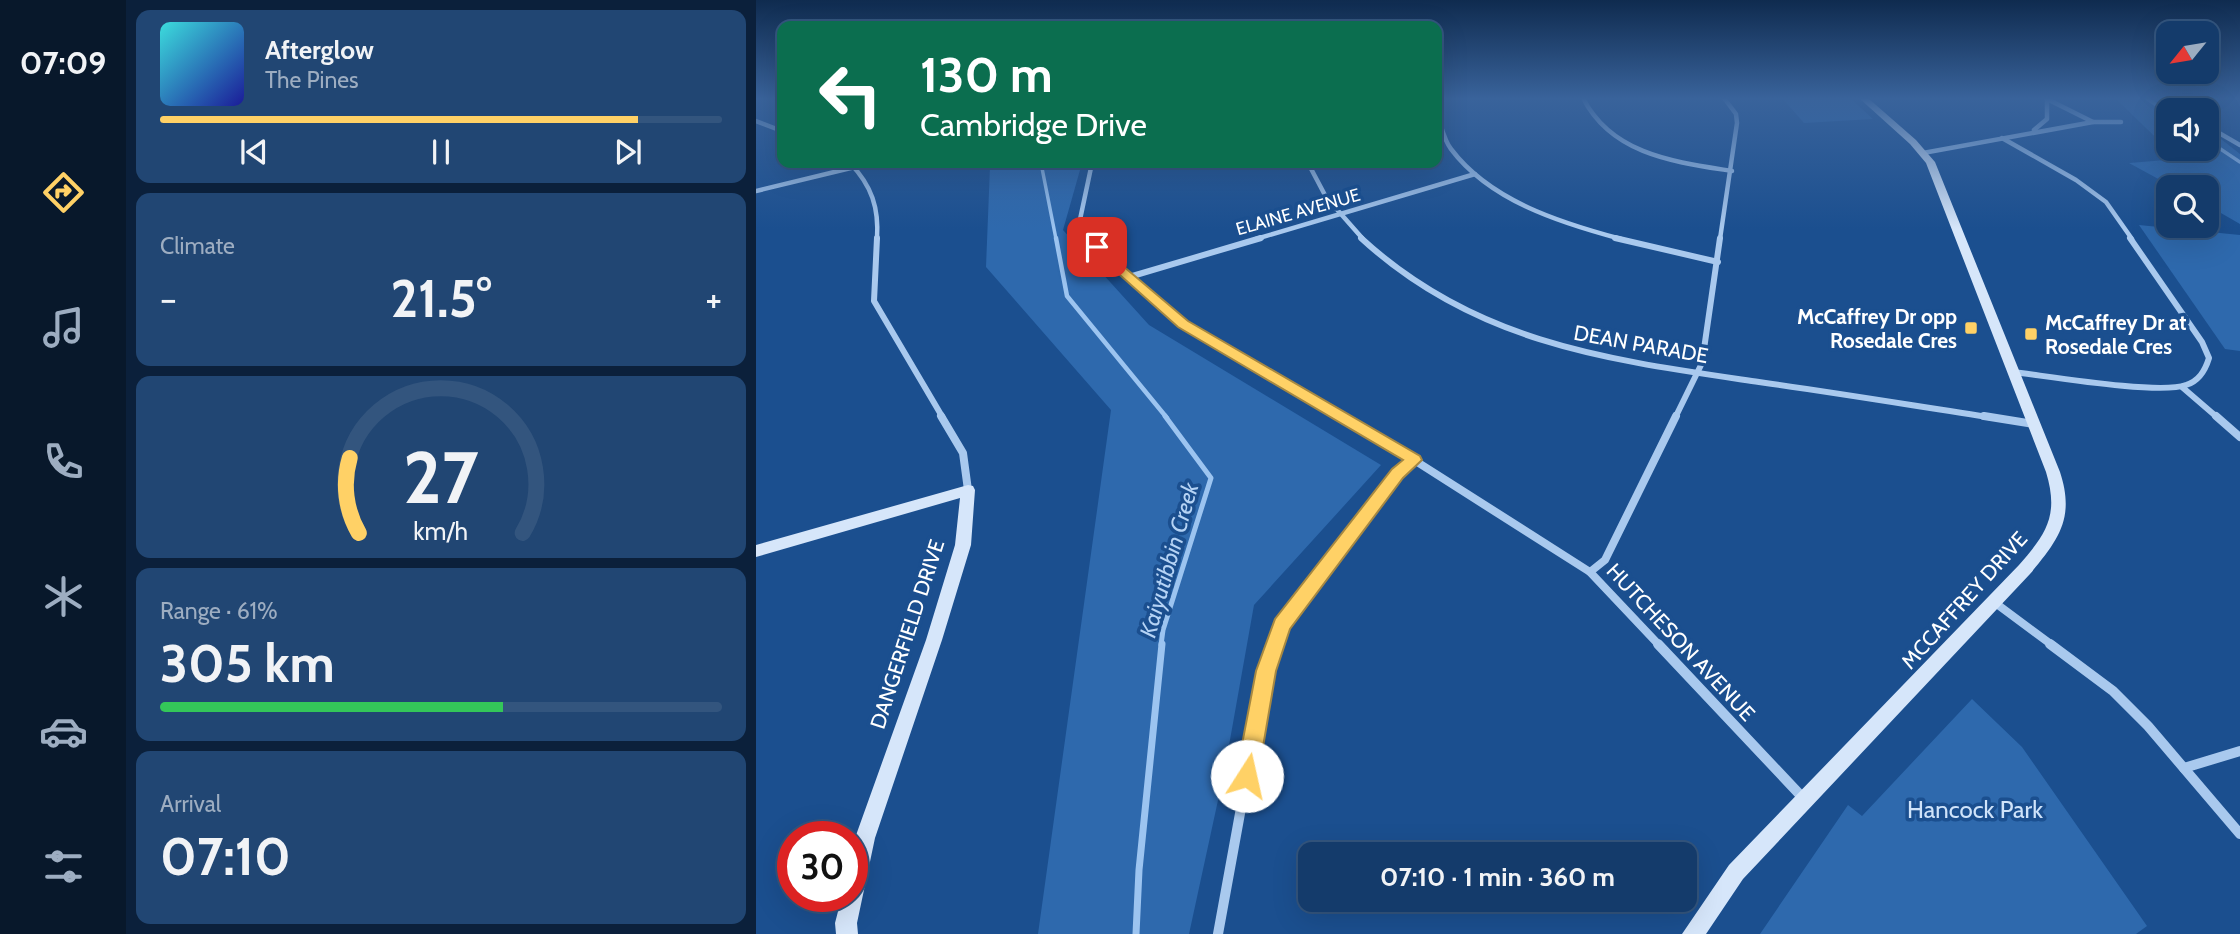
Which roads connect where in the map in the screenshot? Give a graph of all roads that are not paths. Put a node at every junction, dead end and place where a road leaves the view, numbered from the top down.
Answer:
1 (1447, 142) edge
2 (1626, 142) edge
3 (1735, 142) edge
4 (1911, 142) edge
5 (1983, 142) edge
6 (2008, 142) edge
7 (1923, 153) junction
8 (842, 168) edge
9 (856, 168) edge
10 (1091, 168) edge
11 (1310, 168) edge
12 (1732, 172) junction
13 (1475, 174) junction
14 (756, 191) edge
15 (1338, 214) junction
16 (1718, 262) junction
17 (1129, 277) junction
18 (1699, 372) junction
19 (2012, 372) junction
20 (2182, 387) junction
21 (2034, 424) junction
22 (2240, 437) edge
23 (1414, 460) junction
24 (968, 490) junction
25 (756, 551) edge
26 (1590, 572) junction
27 (1994, 603) junction
28 (2240, 751) edge
29 (2184, 768) junction
30 (1805, 800) junction
31 (868, 829) edge
32 (2240, 834) edge
33 (849, 912) edge
34 (846, 934) edge
35 (1218, 934) edge
36 (1693, 934) edge

1 - 13 street
2 - 12 street
3 - 12 street, HUTCHESON AVENUE
4 - 7 main road, MCCAFFREY DRIVE
5 - 7 street
6 - 20 street
7 - 19 main road, MCCAFFREY DRIVE
8 - 14 street
9 - 24 street, DANGERFIELD DRIVE
10 - 17 street
11 - 15 street, DEAN PARADE
12 - 16 street, HUTCHESON AVENUE
13 - 15 street, ELAINE AVENUE
13 - 16 street
15 - 17 street, ELAINE AVENUE
15 - 18 street, DEAN PARADE
16 - 18 street, HUTCHESON AVENUE
17 - 23 street
18 - 21 street, DEAN PARADE
18 - 26 street, HUTCHESON AVENUE
19 - 20 street
19 - 21 main road, MCCAFFREY DRIVE
20 - 22 street
21 - 27 main road, MCCAFFREY DRIVE
23 - 26 street
23 - 35 street
24 - 25 main road
24 - 31 main road, DANGERFIELD DRIVE
26 - 30 street, HUTCHESON AVENUE
27 - 29 street
27 - 30 main road, MCCAFFREY DRIVE
28 - 29 street
29 - 32 street
30 - 36 main road, MCCAFFREY DRIVE
33 - 34 main road, DANGERFIELD DRIVE

